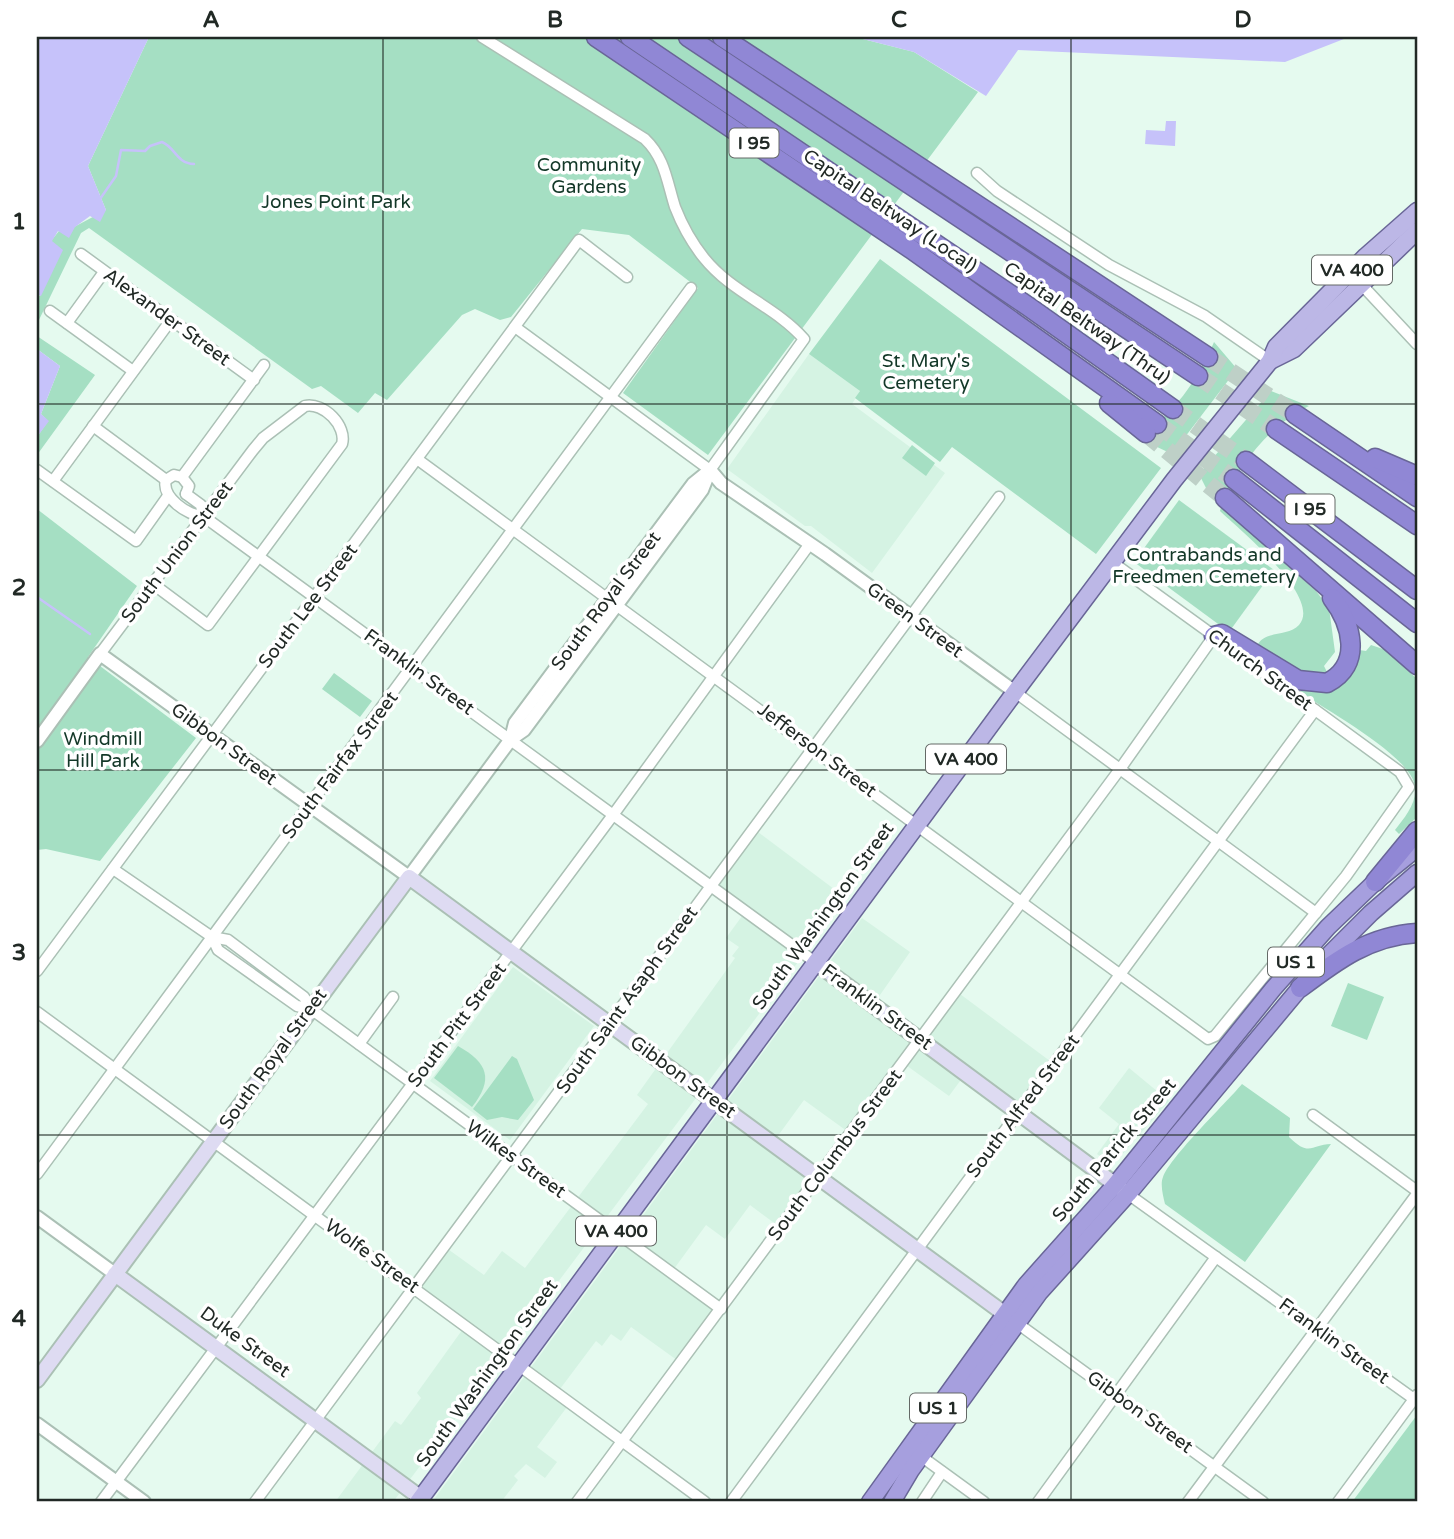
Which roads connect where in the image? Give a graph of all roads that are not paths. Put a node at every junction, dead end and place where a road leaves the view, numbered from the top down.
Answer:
1 (481, 37) edge
2 (596, 37) edge
3 (630, 37) edge
4 (688, 37) edge
5 (722, 37) edge
6 (977, 173) dead end
7 (1417, 211) edge
8 (1417, 231) edge
9 (916, 241) junction
10 (81, 254) dead end
11 (104, 271) junction
12 (627, 277) dead end
13 (1361, 284) junction
14 (691, 288) dead end
15 (50, 311) dead end
16 (171, 320) junction
17 (68, 323) junction
18 (515, 327) junction
19 (1417, 344) edge
20 (1208, 357) tunnel mouth
21 (1270, 361) junction
22 (264, 365) dead end
23 (133, 371) junction
24 (1198, 376) tunnel mouth
25 (254, 380) junction
26 (610, 396) junction
27 (1173, 409) tunnel mouth
28 (93, 426) junction
29 (1151, 428) tunnel mouth
30 (1276, 429) tunnel mouth
31 (417, 460) junction
32 (1246, 461) tunnel mouth
33 (37, 470) edge
34 (710, 470) junction
35 (1417, 476) edge
36 (182, 477) junction
37 (1234, 479) tunnel mouth
38 (166, 480) junction
39 (53, 481) junction
40 (186, 494) junction
41 (169, 497) junction
42 (999, 497) dead end
43 (1417, 497) edge
44 (1225, 498) tunnel mouth
45 (203, 516) junction
46 (1417, 524) edge
47 (513, 529) junction
48 (809, 545) junction
49 (260, 555) junction
50 (1112, 562) junction
51 (1317, 579) junction
52 (153, 584) junction
53 (1417, 590) edge
54 (316, 596) junction
55 (612, 602) junction
56 (910, 616) junction
57 (1417, 623) edge
58 (1214, 636) junction
59 (100, 654) junction
60 (1417, 665) edge
61 (412, 667) junction
62 (714, 674) junction
63 (1015, 692) junction
64 (1315, 710) junction
65 (212, 735) junction
66 (510, 739) junction
67 (37, 741) edge
68 (814, 748) junction
69 (1120, 769) junction
70 (310, 806) junction
71 (613, 815) junction
72 (917, 825) junction
73 (1417, 831) edge
74 (1219, 841) junction
75 (1417, 848) edge
76 (113, 869) junction
77 (1417, 873) edge
78 (409, 877) junction
79 (1375, 882) junction
80 (711, 886) junction
81 (1021, 902) junction
82 (1316, 913) junction
83 (1417, 933) edge
84 (212, 937) junction
85 (511, 951) junction
86 (816, 962) junction
87 (37, 971) edge
88 (1120, 974) junction
89 (1300, 988) junction
90 (393, 997) dead end
91 (311, 1009) junction
92 (37, 1012) edge
93 (610, 1023) junction
94 (921, 1039) junction
95 (359, 1044) junction
96 (115, 1068) junction
97 (413, 1084) junction
98 (714, 1100) junction
99 (1020, 1110) junction
100 (1313, 1115) dead end
101 (213, 1141) junction
102 (512, 1156) junction
103 (37, 1174) edge
104 (819, 1177) junction
105 (1122, 1189) junction
106 (1417, 1192) edge
107 (315, 1214) junction
108 (37, 1217) edge
109 (616, 1232) junction
110 (917, 1249) junction
111 (1216, 1257) junction
112 (115, 1274) junction
113 (414, 1287) junction
114 (721, 1309) junction
115 (1011, 1318) junction
116 (1317, 1329) junction
117 (216, 1347) junction
118 (520, 1364) junction
119 (37, 1380) edge
120 (1116, 1394) junction
121 (1416, 1397) edge
122 (316, 1420) junction
123 (37, 1424) edge
124 (622, 1441) junction
125 (915, 1452) junction
126 (1214, 1467) junction
127 (942, 1472) junction
128 (116, 1482) junction
129 (422, 1501) edge
130 (101, 1502) edge
131 (145, 1502) edge
132 (255, 1502) edge
133 (577, 1502) edge
134 (705, 1502) edge
135 (731, 1502) edge
136 (870, 1502) edge
137 (892, 1502) edge
138 (922, 1502) edge
139 (984, 1502) edge
140 (1038, 1502) edge
141 (1188, 1502) edge
142 (1263, 1502) edge
143 (1338, 1502) edge

1 - 34 street, South Royal Street
2 - 9 highway, Capital Beltway (Local) / I 95
3 - 9 highway, Capital Beltway (Thru) / I 95
4 - 24 highway, Capital Beltway (Thru) / I 95
5 - 20 highway
6 - 21 street
7 - 21 main road, South Washington Street / VA 400
8 - 13 main road, South Washington Street / VA 400
9 - 27 highway, Capital Beltway (Thru) / I 95
9 - 29 highway, Capital Beltway (Local) / I 95
10 - 11 street, Alexander Street
11 - 16 street, Alexander Street
11 - 17 street
12 - 18 street, South Lee Street
13 - 19 street
13 - 21 main road, South Washington Street / VA 400
14 - 26 street, South Fairfax Street
15 - 17 street
16 - 23 street
16 - 25 street, Alexander Street
17 - 23 street
18 - 26 street, Green Street
18 - 31 street, South Lee Street
21 - 50 main road, South Washington Street / VA 400
22 - 25 street
23 - 28 street
25 - 36 street
26 - 34 street, Green Street
26 - 47 street, South Fairfax Street
28 - 38 street
28 - 39 street
30 - 46 highway, I 95
31 - 47 street, Jefferson Street
31 - 54 street, South Lee Street
32 - 53 highway, I 95
33 - 39 street
34 - 48 street, Green Street
34 - 55 street, South Royal Street
35 - 43 highway
36 - 38 street
36 - 40 street
37 - 57 highway, I 95
38 - 41 street
39 - 41 street
40 - 41 street
40 - 45 street, Franklin Street
41 - 45 street, Franklin Street
42 - 56 street, South Saint Asaph Street
44 - 51 highway
45 - 49 street, Franklin Street
45 - 49 street, South Union Street
45 - 52 street, South Union Street
47 - 55 street, Jefferson Street
47 - 61 street, South Fairfax Street
48 - 56 street, Green Street
48 - 62 street, South Pitt Street
49 - 52 street
49 - 54 street, Franklin Street
50 - 58 street, Church Street
50 - 63 main road, South Washington Street / VA 400
51 - 58 highway
51 - 60 highway
52 - 59 street, South Union Street
54 - 61 street, Franklin Street
54 - 65 street, South Lee Street
55 - 62 street, Jefferson Street
55 - 66 street, South Royal Street
56 - 63 street, Green Street
56 - 68 street, South Saint Asaph Street
58 - 64 street, Church Street
58 - 69 street, South Columbus Street
59 - 65 street, Gibbon Street
59 - 67 street, South Union Street
61 - 66 street, Franklin Street
61 - 70 street, South Fairfax Street
62 - 68 street, Jefferson Street
62 - 71 street, South Pitt Street
63 - 69 street, Green Street
63 - 72 main road, South Washington Street / VA 400
64 - 74 street, South Alfred Street
64 - 82 street, Church Street
65 - 70 street, Gibbon Street
65 - 76 street, South Lee Street
66 - 71 street, Franklin Street
66 - 78 street, South Royal Street
68 - 72 street, Jefferson Street
68 - 80 street, South Saint Asaph Street
69 - 74 street, Green Street
69 - 81 street, South Columbus Street
70 - 78 street, Gibbon Street
70 - 84 street, South Fairfax Street
71 - 80 street, Franklin Street
71 - 85 street, South Pitt Street
72 - 81 street, Jefferson Street
72 - 86 main road, South Washington Street / VA 400
73 - 79 highway
74 - 82 street, Green Street
74 - 88 street, South Alfred Street
75 - 79 highway, South Patrick Street / US 1
76 - 84 street, Wilkes Street
76 - 87 street, South Lee Street
77 - 89 highway, South Patrick Street / US 1
78 - 85 main road, Gibbon Street
78 - 91 main road, South Royal Street
79 - 105 highway, South Patrick Street / US 1
80 - 86 street, Franklin Street
80 - 93 street, South Saint Asaph Street
81 - 88 street, Jefferson Street
81 - 94 street, South Columbus Street
82 - 88 street, Jefferson Street
83 - 89 highway
84 - 91 street, Wilkes Street
84 - 96 street, South Fairfax Street
85 - 93 main road, Gibbon Street
85 - 97 street, South Pitt Street
86 - 94 main road, Franklin Street
86 - 98 main road, South Washington Street / VA 400
88 - 99 street, South Alfred Street
89 - 105 highway, South Patrick Street / US 1
90 - 95 street
91 - 95 street, Wilkes Street
91 - 101 main road, South Royal Street
92 - 96 street, Wolfe Street
93 - 98 main road, Gibbon Street
93 - 102 street, South Saint Asaph Street
94 - 99 main road, Franklin Street
94 - 104 street, South Columbus Street
95 - 97 street, Wilkes Street
96 - 101 street, Wolfe Street
96 - 103 street, South Fairfax Street
97 - 102 street, Wilkes Street
97 - 107 street, South Pitt Street
98 - 104 main road, Gibbon Street
98 - 109 main road, South Washington Street / VA 400
99 - 105 main road, Franklin Street
99 - 110 street, South Alfred Street
100 - 106 street
101 - 107 street, Wolfe Street
101 - 112 main road, South Royal Street
102 - 109 street, Wilkes Street
102 - 113 street, South Saint Asaph Street
104 - 110 main road, Gibbon Street
104 - 114 street, South Columbus Street
105 - 111 street, Franklin Street
105 - 115 highway, South Patrick Street / US 1
106 - 116 street
107 - 113 street, Wolfe Street
107 - 117 street, South Pitt Street
108 - 112 street, Duke Street
109 - 114 street, Wilkes Street
109 - 118 main road, South Washington Street / VA 400
110 - 115 main road, Gibbon Street
110 - 135 street, South Alfred Street
111 - 116 street, Franklin Street
111 - 120 street
112 - 117 main road, Duke Street
112 - 119 main road, South Royal Street
113 - 118 street, Wolfe Street
113 - 122 street, South Saint Asaph Street
114 - 124 street, South Columbus Street
115 - 120 street, Gibbon Street
115 - 125 highway, South Patrick Street / US 1
116 - 121 street, Franklin Street
116 - 126 street
117 - 122 main road, Duke Street
117 - 128 street, South Pitt Street
118 - 124 street, Wolfe Street
118 - 129 main road, South Washington Street / VA 400
120 - 126 street, Gibbon Street
120 - 140 street
121 - 143 street
122 - 129 main road, Duke Street
122 - 132 street, South Saint Asaph Street
123 - 128 street
124 - 133 street, South Columbus Street
124 - 134 street, Wolfe Street
125 - 127 street
125 - 136 highway, South Patrick Street / US 1
125 - 137 highway, South Patrick Street / US 1
126 - 141 street
126 - 142 street, Gibbon Street
127 - 138 street
127 - 139 street
128 - 130 street, South Pitt Street
128 - 131 street

